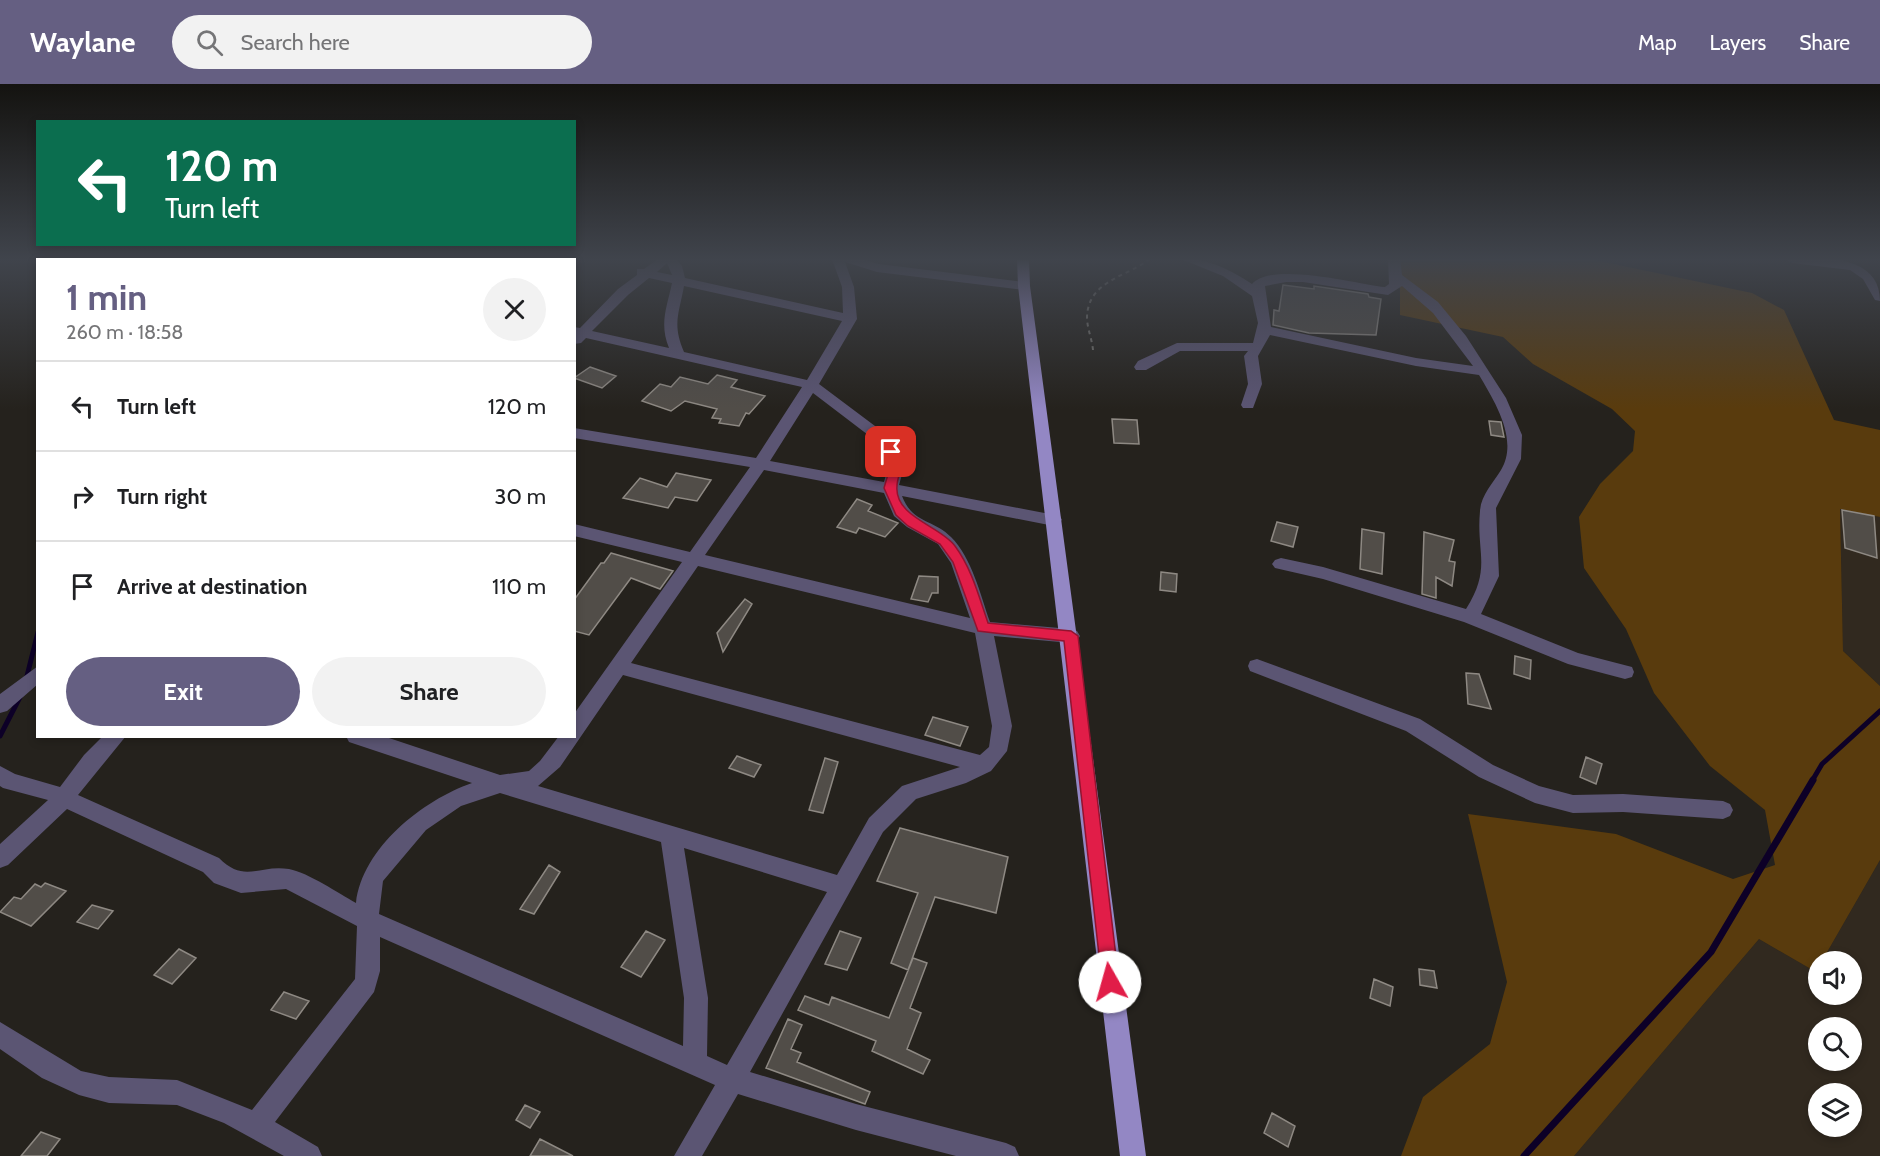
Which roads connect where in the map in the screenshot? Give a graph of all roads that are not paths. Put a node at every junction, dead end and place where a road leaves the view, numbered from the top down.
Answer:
1 (605, 309) edge
2 (671, 309) edge
3 (804, 309) edge
4 (850, 309) edge
5 (1027, 309) edge
6 (1264, 309) edge
7 (1437, 309) edge
8 (850, 319) junction
9 (1264, 330) junction
10 (577, 335) edge
11 (1258, 347) junction
12 (679, 357) junction
13 (1141, 367) dead end
14 (1485, 372) junction
15 (812, 385) junction
16 (1248, 405) dead end
17 (576, 433) edge
18 (760, 464) junction
19 (890, 488) junction
20 (1054, 520) junction
21 (576, 530) edge
22 (694, 560) junction
23 (1281, 564) dead end
24 (1470, 617) junction
25 (983, 628) junction
26 (1071, 636) junction
27 (1257, 666) dead end
28 (620, 667) junction
29 (1624, 672) dead end
30 (36, 675) edge
31 (0, 705) edge
32 (576, 727) edge
33 (114, 738) edge
34 (362, 738) edge
35 (569, 738) edge
36 (984, 765) junction
37 (0, 775) edge
38 (501, 784) junction
39 (64, 798) junction
40 (1723, 810) dead end
41 (671, 835) junction
42 (0, 858) edge
43 (841, 886) junction
44 (369, 921) junction
45 (0, 1034) edge
46 (695, 1064) junction
47 (731, 1079) junction
48 (256, 1125) junction
49 (309, 1156) edge
50 (687, 1156) edge
51 (1006, 1156) edge
52 (1133, 1156) edge

1 - 10 street
2 - 12 street
3 - 8 street
4 - 8 street
5 - 20 main road
6 - 9 street
7 - 14 street
8 - 15 street
9 - 11 street
9 - 14 street
10 - 12 street
11 - 13 street
11 - 16 street
12 - 15 street
14 - 24 street
15 - 18 street
15 - 19 street
17 - 18 street
18 - 19 street
18 - 22 street
19 - 20 street
19 - 25 street
20 - 26 main road
21 - 22 street
22 - 25 street
22 - 28 street
23 - 24 street
24 - 29 street
25 - 26 street
25 - 36 street
26 - 52 main road
27 - 40 street
28 - 32 street
28 - 36 street
30 - 31 street
33 - 39 street
34 - 38 street
35 - 38 street
36 - 43 street
37 - 39 street
38 - 41 street
38 - 44 street
39 - 42 street
39 - 44 street
41 - 43 street
41 - 46 street
43 - 47 street
44 - 46 street
44 - 48 street
45 - 48 street
46 - 47 street
47 - 50 street
47 - 51 street
48 - 49 street

